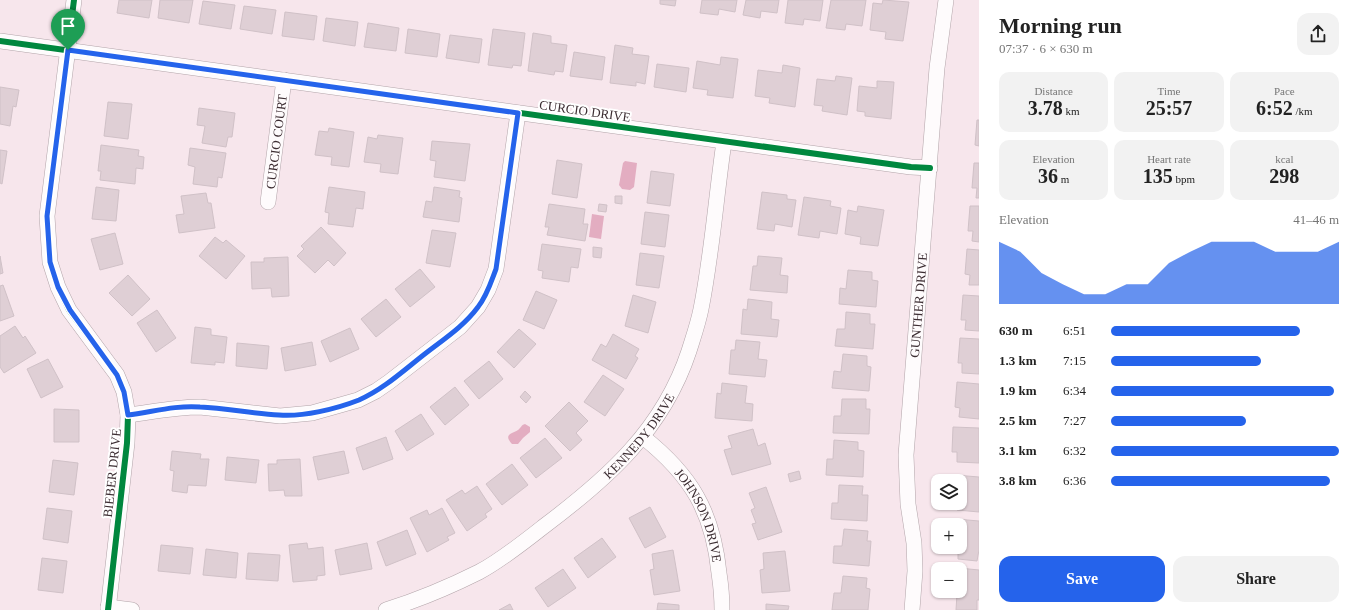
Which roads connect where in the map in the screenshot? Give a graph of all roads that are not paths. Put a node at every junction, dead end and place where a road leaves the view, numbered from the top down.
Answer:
1 (74, 0) edge
2 (946, 0) edge
3 (0, 40) edge
4 (68, 50) junction
5 (284, 80) junction
6 (518, 113) junction
7 (724, 142) junction
8 (930, 168) junction
9 (268, 202) dead end
10 (128, 415) junction
11 (643, 437) junction
12 (108, 609) edge
13 (132, 610) edge
14 (386, 610) edge
15 (722, 610) edge
16 (912, 610) edge

1 - 4 street, BIEBER DRIVE
2 - 8 street, GUNTHER DRIVE
3 - 4 street, CURCIO DRIVE
4 - 5 street, CURCIO DRIVE
4 - 10 street, BIEBER DRIVE
5 - 6 street, CURCIO DRIVE
5 - 9 street, CURCIO COURT
6 - 7 street, CURCIO DRIVE
6 - 10 street
7 - 8 street, CURCIO DRIVE
7 - 11 street, KENNEDY DRIVE
8 - 16 street, GUNTHER DRIVE
10 - 12 street, BIEBER DRIVE
11 - 14 street, KENNEDY DRIVE
11 - 15 street, JOHNSON DRIVE
12 - 13 street

